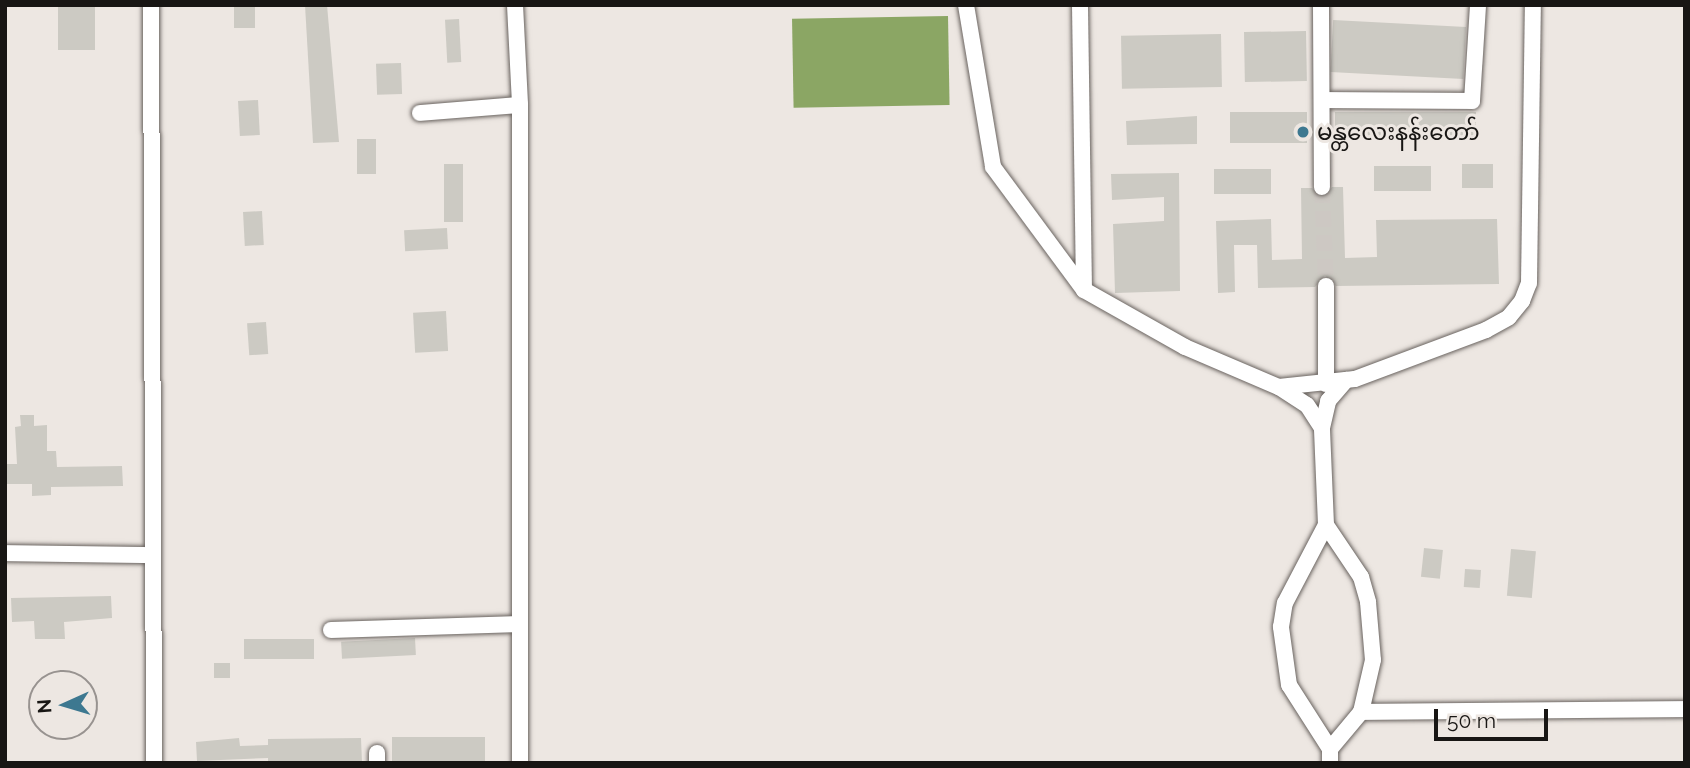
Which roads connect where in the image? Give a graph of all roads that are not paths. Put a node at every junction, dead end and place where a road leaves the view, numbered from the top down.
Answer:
1 (151, 5) edge
2 (515, 5) edge
3 (967, 5) edge
4 (1080, 5) edge
5 (1479, 5) edge
6 (1533, 5) edge
7 (1321, 7) dead end
8 (1322, 100) junction
9 (520, 105) junction
10 (420, 113) dead end
11 (1322, 187) tunnel mouth
12 (1325, 286) tunnel mouth
13 (1084, 290) junction
14 (1346, 380) junction
15 (1326, 384) junction
16 (1279, 387) junction
17 (1322, 428) junction
18 (1326, 525) junction
19 (5, 553) edge
20 (152, 555) junction
21 (520, 624) junction
22 (331, 630) dead end
23 (1685, 709) edge
24 (1361, 712) junction
25 (1330, 756) edge
26 (154, 763) edge
27 (520, 763) edge

1 - 20 street
2 - 9 street
3 - 13 street
4 - 13 street
5 - 8 street
6 - 14 street
7 - 8 street
8 - 11 street
9 - 10 street
9 - 21 street
12 - 15 street
13 - 16 street
14 - 15 street
14 - 17 street
15 - 16 street
16 - 17 street
17 - 18 street
18 - 24 street
18 - 25 street
19 - 20 street
20 - 26 street
21 - 22 street
21 - 27 street
23 - 24 street
24 - 25 street

